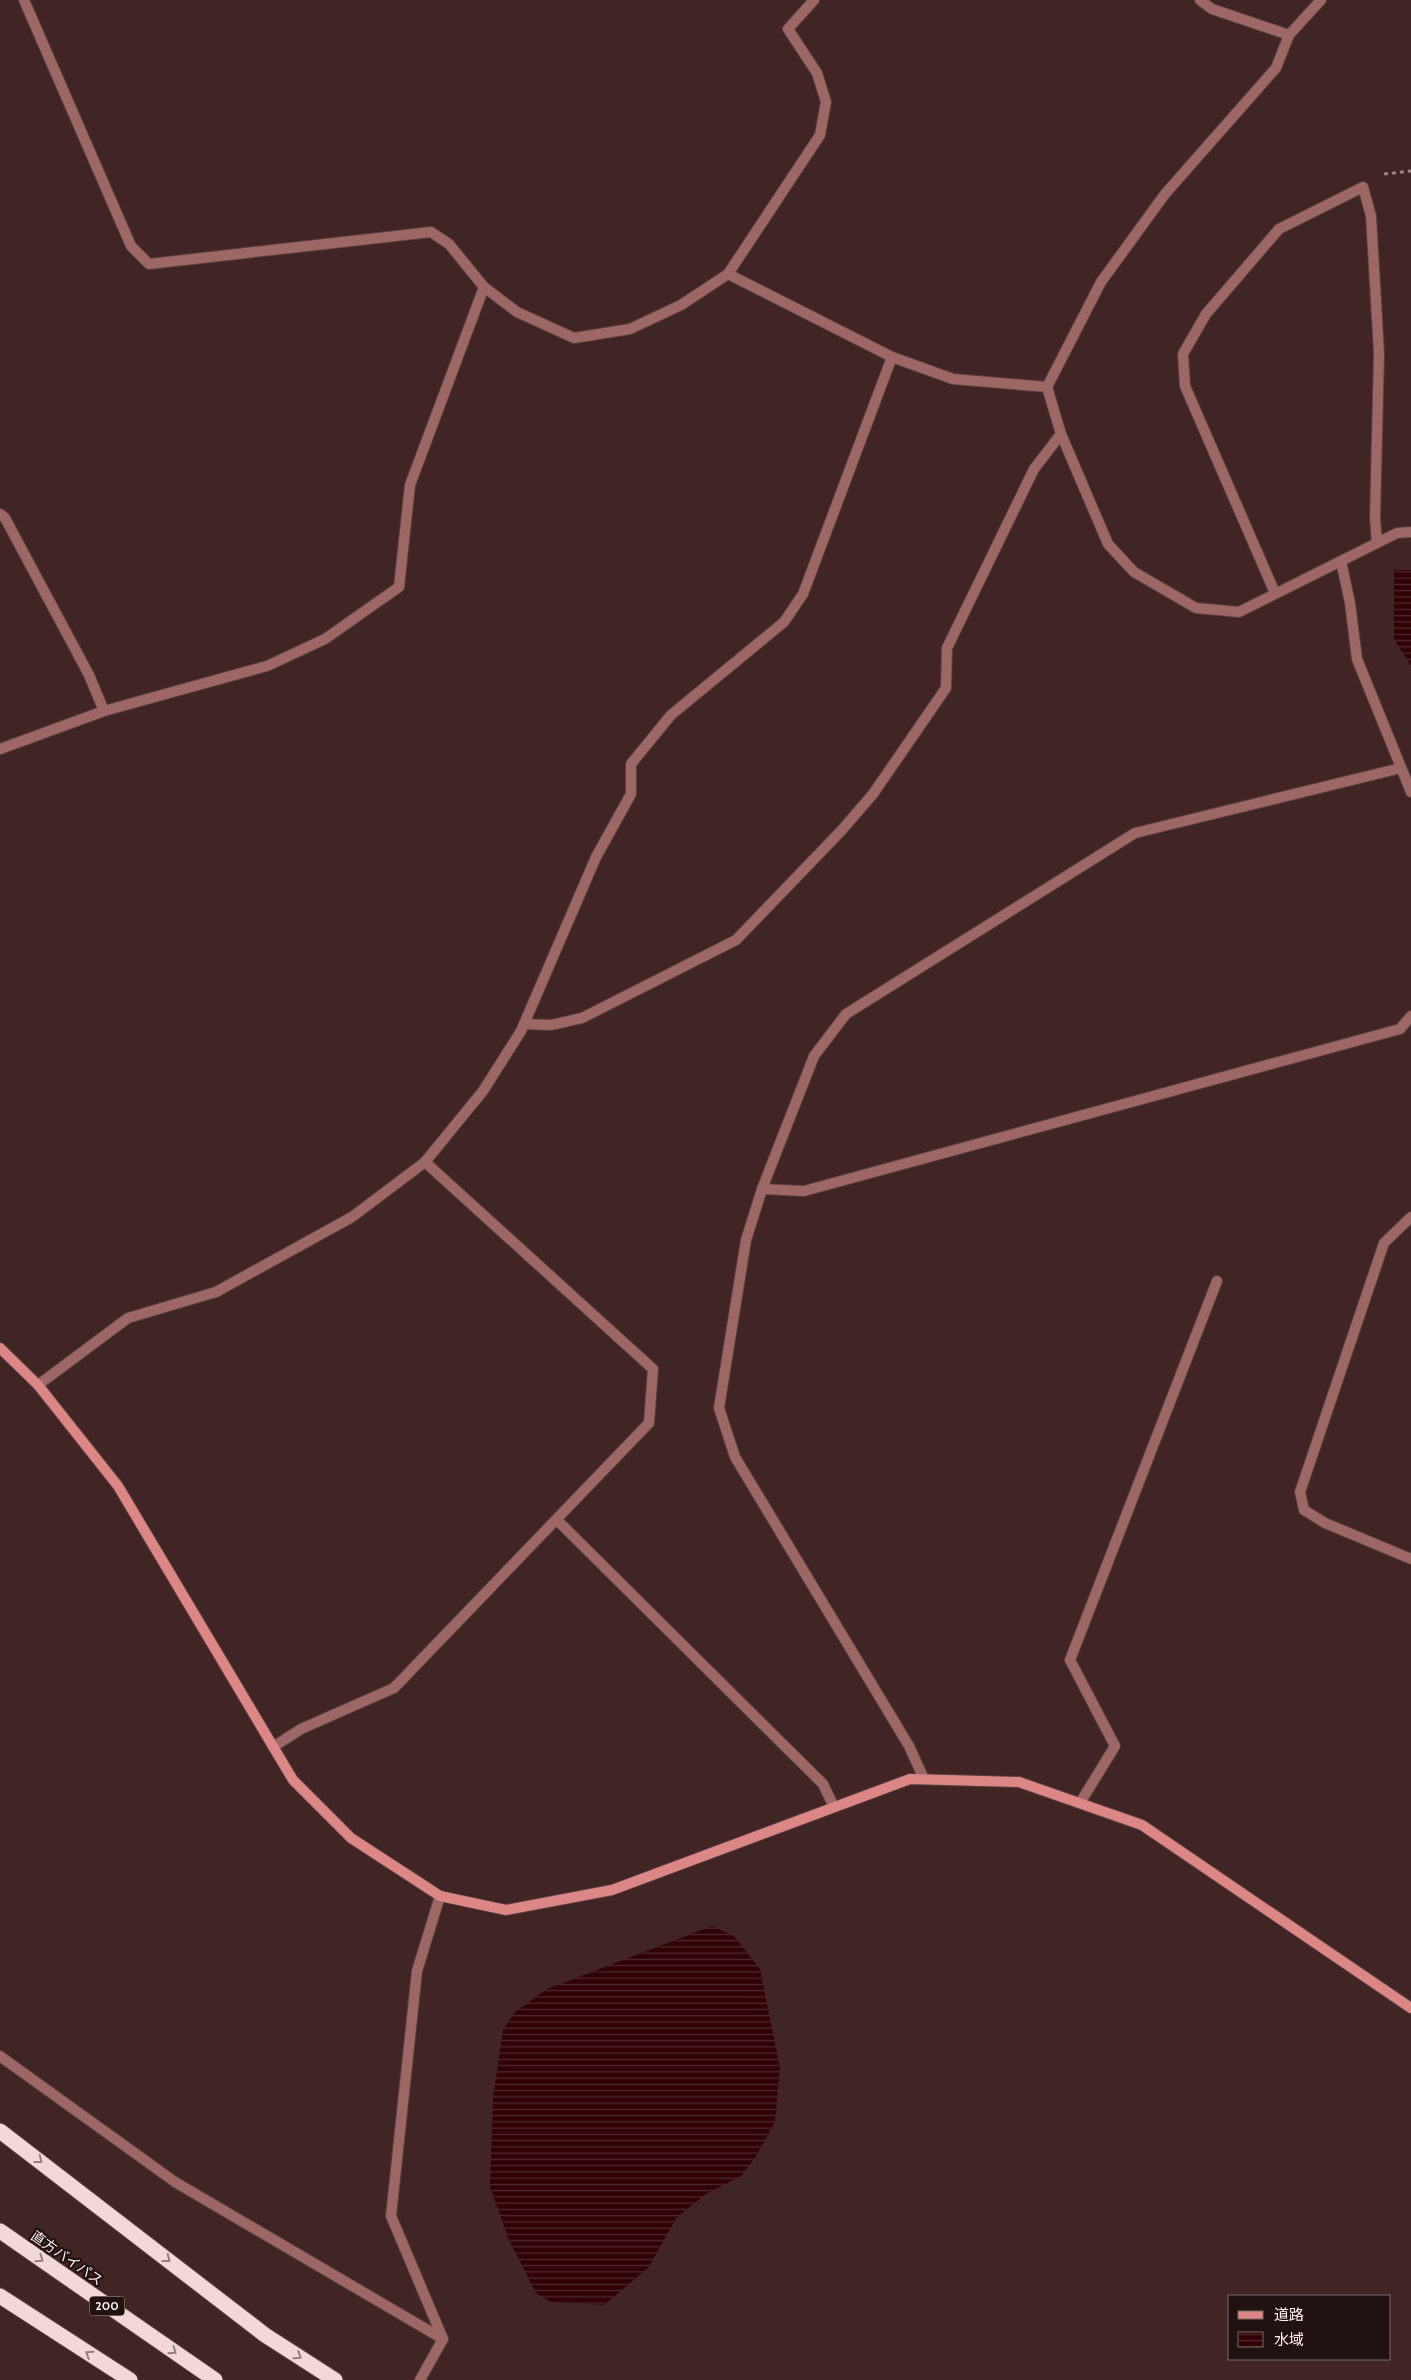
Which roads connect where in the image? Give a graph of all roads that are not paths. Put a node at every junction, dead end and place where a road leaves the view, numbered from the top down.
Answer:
1 (24, 0) edge
2 (814, 0) edge
3 (1200, 0) edge
4 (1321, 0) edge
5 (1289, 35) junction
6 (728, 274) junction
7 (484, 287) junction
8 (892, 357) junction
9 (1046, 387) junction
10 (1061, 434) junction
11 (0, 514) edge
12 (1411, 532) edge
13 (1377, 543) junction
14 (1341, 560) junction
15 (1275, 594) junction
16 (104, 711) junction
17 (0, 749) edge
18 (1401, 768) junction
19 (1411, 792) edge
20 (1411, 1016) edge
21 (524, 1024) junction
22 (425, 1162) junction
23 (762, 1189) junction
24 (1411, 1217) edge
25 (1217, 1280) dead end
26 (0, 1348) edge
27 (38, 1385) junction
28 (557, 1520) junction
29 (1411, 1559) edge
30 (273, 1747) junction
31 (924, 1779) junction
32 (1080, 1803) junction
33 (834, 1807) junction
34 (440, 1896) junction
35 (1411, 2008) edge
36 (0, 2056) edge
37 (0, 2130) edge
38 (0, 2231) edge
39 (0, 2296) edge
40 (443, 2339) junction
41 (130, 2380) edge
42 (215, 2380) edge
43 (335, 2380) edge
44 (420, 2380) edge

1 - 7 street
2 - 6 street
3 - 5 street
4 - 5 street
5 - 9 street
6 - 7 street
6 - 8 street
7 - 16 street
8 - 9 street
8 - 21 street
9 - 10 street
10 - 15 street
10 - 21 street
11 - 16 street
12 - 13 street
13 - 14 street
13 - 15 street
14 - 15 street
14 - 18 street
16 - 17 street
18 - 19 street
18 - 23 street
20 - 23 street
21 - 22 street
22 - 27 street
22 - 28 street
23 - 31 street
24 - 29 street
25 - 32 street
26 - 27 street
27 - 30 street
28 - 30 street
28 - 33 street
30 - 34 street
31 - 32 street
31 - 33 street
32 - 35 street
33 - 34 street
34 - 40 street
36 - 40 street
37 -> 43 highway
38 -> 42 highway, 直方バイパス / 200
41 -> 39 highway
40 - 44 street

